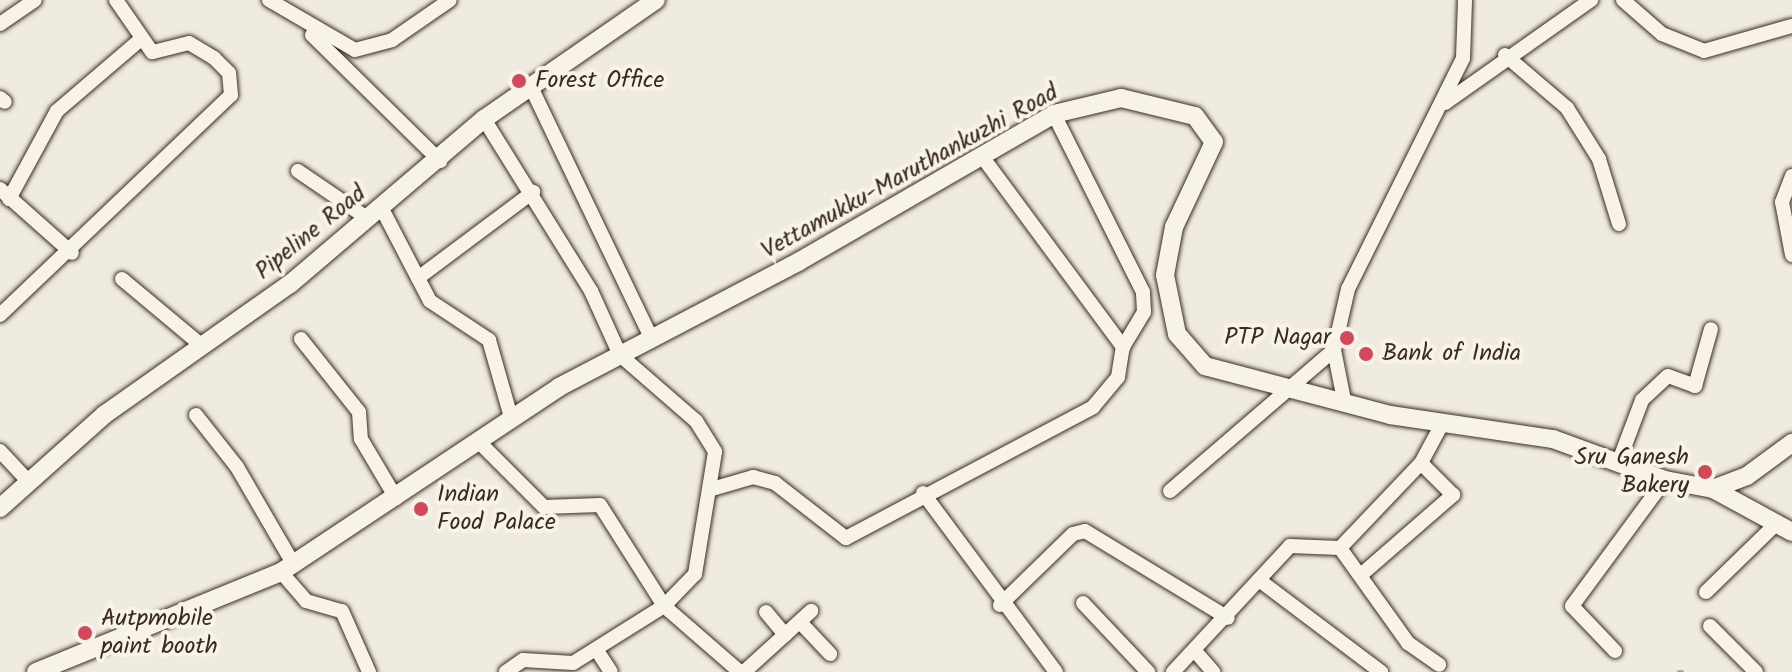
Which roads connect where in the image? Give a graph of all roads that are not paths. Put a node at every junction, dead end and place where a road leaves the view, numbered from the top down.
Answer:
1 (35, 0) edge
2 (116, 0) edge
3 (269, 0) edge
4 (450, 0) edge
5 (654, 0) edge
6 (1465, 0) edge
7 (1591, 0) edge
8 (1623, 0) edge
9 (299, 22) junction
10 (0, 24) edge
11 (1792, 26) edge
12 (141, 39) junction
13 (1505, 55) junction
14 (531, 87) junction
15 (1445, 103) junction
16 (1054, 114) junction
17 (484, 119) junction
18 (981, 155) junction
19 (440, 161) junction
20 (298, 171) dead end
21 (1792, 176) edge
22 (533, 192) junction
23 (4, 194) edge
24 (374, 212) junction
25 (1619, 224) dead end
26 (72, 253) junction
27 (1792, 255) edge
28 (418, 278) junction
29 (122, 279) dead end
30 (0, 315) edge
31 (1711, 329) dead end
32 (301, 339) dead end
33 (652, 340) junction
34 (202, 346) junction
35 (1123, 347) junction
36 (1334, 350) junction
37 (620, 355) junction
38 (1291, 384) junction
39 (1344, 400) junction
40 (196, 415) dead end
41 (511, 417) junction
42 (1442, 424) junction
43 (478, 441) junction
44 (1792, 443) edge
45 (0, 451) edge
46 (1619, 461) junction
47 (1421, 463) junction
48 (1665, 480) junction
49 (29, 482) junction
50 (712, 489) junction
51 (1713, 489) junction
52 (1170, 491) dead end
53 (923, 493) junction
54 (396, 498) junction
55 (0, 508) edge
56 (1784, 527) edge
57 (1340, 548) junction
58 (288, 568) junction
59 (1362, 574) junction
60 (1259, 580) junction
61 (1706, 592) dead end
62 (1083, 603) dead end
63 (1000, 605) junction
64 (664, 606) junction
65 (811, 611) dead end
66 (766, 612) dead end
67 (1228, 618) junction
68 (800, 622) junction
69 (1710, 626) dead end
70 (785, 635) junction
71 (596, 649) junction
72 (1195, 651) junction
73 (1615, 651) dead end
74 (830, 654) dead end
75 (1439, 665) dead end
76 (47, 669) edge
77 (369, 672) edge
78 (506, 672) edge
79 (611, 672) edge
80 (742, 672) edge
81 (1056, 672) edge
82 (1148, 672) edge
83 (1173, 672) edge
84 (1213, 672) edge
85 (1381, 672) edge
86 (1756, 672) edge

1 - 10 street
2 - 12 street
3 - 9 street
4 - 9 street
5 - 14 main road, Pipeline Road
6 - 15 street
7 - 13 street
8 - 11 street
9 - 19 street
12 - 23 street
12 - 26 street
13 - 15 street
13 - 25 street
14 - 17 main road, Pipeline Road
14 - 33 street
15 - 36 street
16 - 18 main road, Vettamukku-Maruthankuzhi Road
16 - 35 street
16 - 38 main road, Vettamukku-Maruthankuzhi Road
17 - 19 main road, Pipeline Road
17 - 22 street
18 - 33 main road, Vettamukku-Maruthankuzhi Road
18 - 35 street
19 - 24 main road, Pipeline Road
20 - 24 street
21 - 27 street
22 - 28 street
22 - 37 street
23 - 26 street
24 - 28 street
24 - 34 main road, Pipeline Road
26 - 30 street
28 - 41 street
29 - 34 street
31 - 46 street
32 - 54 street
33 - 37 main road, Vettamukku-Maruthankuzhi Road
34 - 49 main road, Pipeline Road
35 - 53 street
36 - 38 street
36 - 39 street
37 - 41 main road, Vettamukku-Maruthankuzhi Road
37 - 50 street
38 - 39 main road, Vettamukku-Maruthankuzhi Road
38 - 52 street
39 - 42 main road, Vettamukku-Maruthankuzhi Road
40 - 58 street
41 - 43 main road, Vettamukku-Maruthankuzhi Road
42 - 46 main road, Vettamukku-Maruthankuzhi Road
42 - 47 street
43 - 54 main road, Vettamukku-Maruthankuzhi Road
43 - 64 street
44 - 51 main road
45 - 49 street
46 - 48 main road, Vettamukku-Maruthankuzhi Road
47 - 57 street
47 - 59 street
48 - 51 main road, Vettamukku-Maruthankuzhi Road
48 - 73 street
49 - 55 main road, Pipeline Road
50 - 53 street
50 - 64 street
51 - 56 main road, Vettamukku-Maruthankuzhi Road
53 - 63 street
54 - 58 main road, Vettamukku-Maruthankuzhi Road
56 - 61 street
57 - 59 street
57 - 60 street
58 - 76 main road, Vettamukku-Maruthankuzhi Road
58 - 77 street
59 - 75 street
60 - 67 street
60 - 85 street
62 - 82 street
63 - 67 street
63 - 81 street
64 - 71 street
64 - 80 street
65 - 68 street
66 - 70 street
67 - 72 street
68 - 70 street
68 - 74 street
69 - 86 street
70 - 80 street
71 - 78 street
71 - 79 street
72 - 83 street
72 - 84 street

